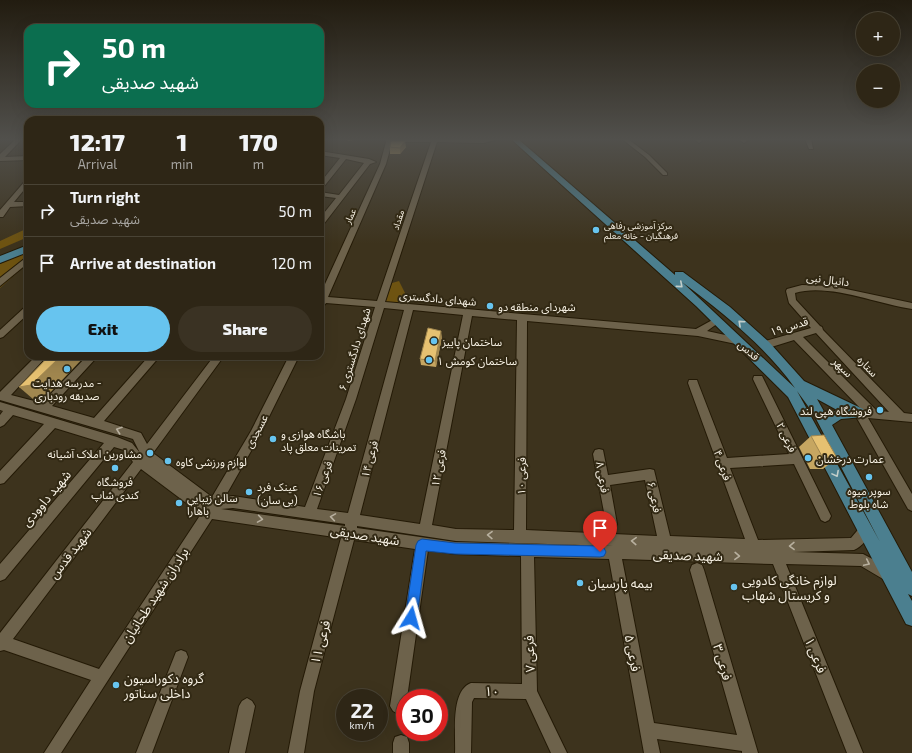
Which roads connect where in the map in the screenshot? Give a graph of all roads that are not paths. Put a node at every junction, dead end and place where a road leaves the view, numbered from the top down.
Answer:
1 (332, 174) edge
2 (358, 174) edge
3 (378, 174) edge
4 (424, 174) edge
5 (554, 174) edge
6 (563, 174) edge
7 (324, 183) edge
8 (24, 185) edge
9 (324, 195) edge
10 (340, 197) junction
11 (24, 204) edge
12 (8, 206) junction
13 (0, 215) edge
14 (324, 218) edge
15 (24, 244) edge
16 (24, 250) edge
17 (0, 254) edge
18 (0, 260) edge
19 (24, 263) edge
20 (0, 284) edge
21 (324, 295) edge
22 (324, 302) edge
23 (380, 306) junction
24 (912, 306) edge
25 (409, 308) junction
26 (726, 310) junction
27 (24, 313) edge
28 (468, 313) junction
29 (522, 318) junction
30 (714, 319) junction
31 (819, 329) junction
32 (698, 333) junction
33 (0, 335) edge
34 (796, 336) junction
35 (736, 340) junction
36 (765, 345) junction
37 (38, 360) edge
38 (89, 360) edge
39 (151, 360) edge
40 (216, 360) edge
41 (292, 360) edge
42 (788, 369) junction
43 (774, 373) junction
44 (758, 379) dead end
45 (693, 383) dead end
46 (799, 384) junction
47 (351, 399) joint
48 (1, 400) edge
49 (44, 408) junction
50 (11, 410) junction
51 (859, 413) junction
52 (874, 415) junction
53 (901, 417) junction
54 (912, 418) edge
55 (0, 422) edge
56 (52, 423) junction
57 (96, 423) junction
58 (824, 423) junction
59 (113, 440) junction
60 (599, 454) dead end
61 (143, 458) junction
62 (798, 459) junction
63 (723, 463) junction
64 (0, 479) edge
65 (604, 481) junction
66 (912, 505) edge
67 (212, 509) junction
68 (309, 513) junction
69 (826, 516) dead end
70 (611, 524) dead end
71 (351, 526) junction
72 (866, 529) junction
73 (426, 530) junction
74 (520, 536) junction
75 (665, 542) junction
76 (422, 545) junction
77 (820, 545) junction
78 (754, 546) junction
79 (527, 549) junction
80 (614, 552) junction
81 (776, 558) junction
82 (828, 559) junction
83 (697, 570) dead end
84 (0, 574) edge
85 (890, 577) junction
86 (912, 588) edge
87 (912, 618) edge
88 (1, 643) edge
89 (181, 657) dead end
90 (102, 677) junction
91 (401, 689) edge
92 (530, 692) junction
93 (247, 706) dead end
94 (648, 730) junction
95 (749, 749) edge
96 (52, 753) edge
97 (144, 753) edge
98 (237, 753) edge
99 (296, 753) edge
100 (463, 753) edge
101 (559, 753) edge
102 (652, 753) edge
103 (855, 753) edge

1 - 7 street
2 - 10 street
3 - 21 street, عمار
4 - 23 street, مقداد
5 -> 30 main road, قدس
6 - 26 main road, قدس
8 - 12 street
9 - 10 street
10 - 14 street
11 - 12 street
12 - 13 street
15 - 17 main road
16 - 18 main road
19 - 20 street
22 - 23 street, شهدای دادگستری
23 - 25 street, شهدای دادگستری
23 - 47 street, شهدای دادگستری ۶
24 - 31 street, دانیال نبی
25 - 28 street, شهدای دادگستری
25 - 71 street, فرعی ۱۴
26 - 30 main road
36 -> 26 main road, قدس
27 - 33 street
28 - 29 street, شهدای دادگستری
28 - 73 street, فرعی ۱۲
29 - 32 street, شهدای دادگستری
29 - 74 street, فرعی ۱۰
30 - 32 street
30 - 35 main road, قدس
31 - 34 street, قدس ۱۹
31 - 53 street, ستاره
32 - 35 street, شهدای دادگستری
34 - 36 street, قدس ۱۹
34 - 52 street, سپهر
35 - 43 main road, قدس
36 - 42 main road, قدس
37 - 48 street
38 - 49 street
39 - 57 street
40 - 61 street, شهید قدس
41 - 67 street, عسجدی
42 - 43 main road
42 - 46 main road, قدس
43 -> 72 main road, قدس
44 - 62 street, فرعی ۲
45 - 63 street, فرعی ۴
46 - 51 main road
46 - 58 main road, قدس
47 - 68 street, فرعی ۱۶
48 - 49 street
48 - 50 street
49 - 57 street
50 - 55 street
50 - 56 street
51 - 52 street
51 - 58 main road
51 - 66 street
52 - 53 street
53 - 54 street
56 - 59 street
56 - 64 street
61 -> 57 street
58 - 86 main road, قدس
59 - 61 street
59 - 84 street, شهید داوودی
60 - 65 street, فرعی ۸
61 - 67 street, شهید صدیقی
61 - 88 street, شهید قدس
62 - 63 street
62 - 69 street, فرعی ۲
63 - 78 street, فرعی ۴
65 - 70 street, فرعی ۸
65 - 75 street, فرعی ۶
67 - 68 street, شهید صدیقی
67 -> 71 street, شهید صدیقی
67 - 90 street, برادران شهید طحانیان
71 -> 68 street, شهید صدیقی
71 - 73 street, شهید صدیقی
71 - 76 street, شهید صدیقی
71 - 99 street, فرعی ۱۱
72 - 77 street, شهید صدیقی
72 - 85 main road, قدس
74 -> 73 street, شهید صدیقی
75 -> 74 street, شهید صدیقی
75 - 78 street, شهید صدیقی
76 - 79 street, شهید صدیقی
76 - 91 street
77 -> 78 street, شهید صدیقی
77 - 82 street
79 - 80 street, شهید صدیقی
79 - 92 street, فرعی ۷
80 -> 81 street, شهید صدیقی
80 - 94 street, فرعی ۵
81 - 82 street, شهید صدیقی
81 - 103 street, فرعی ۱
82 -> 85 street, شهید صدیقی
83 - 95 street, فرعی ۳
85 - 87 main road, قدس
88 - 90 street
89 - 97 street
90 - 96 street, برادران شهید طحانیان
92 - 100 street, ۱۰
92 - 101 street, فرعی ۷
93 - 98 street
94 - 95 street
94 - 102 street, فرعی ۵

